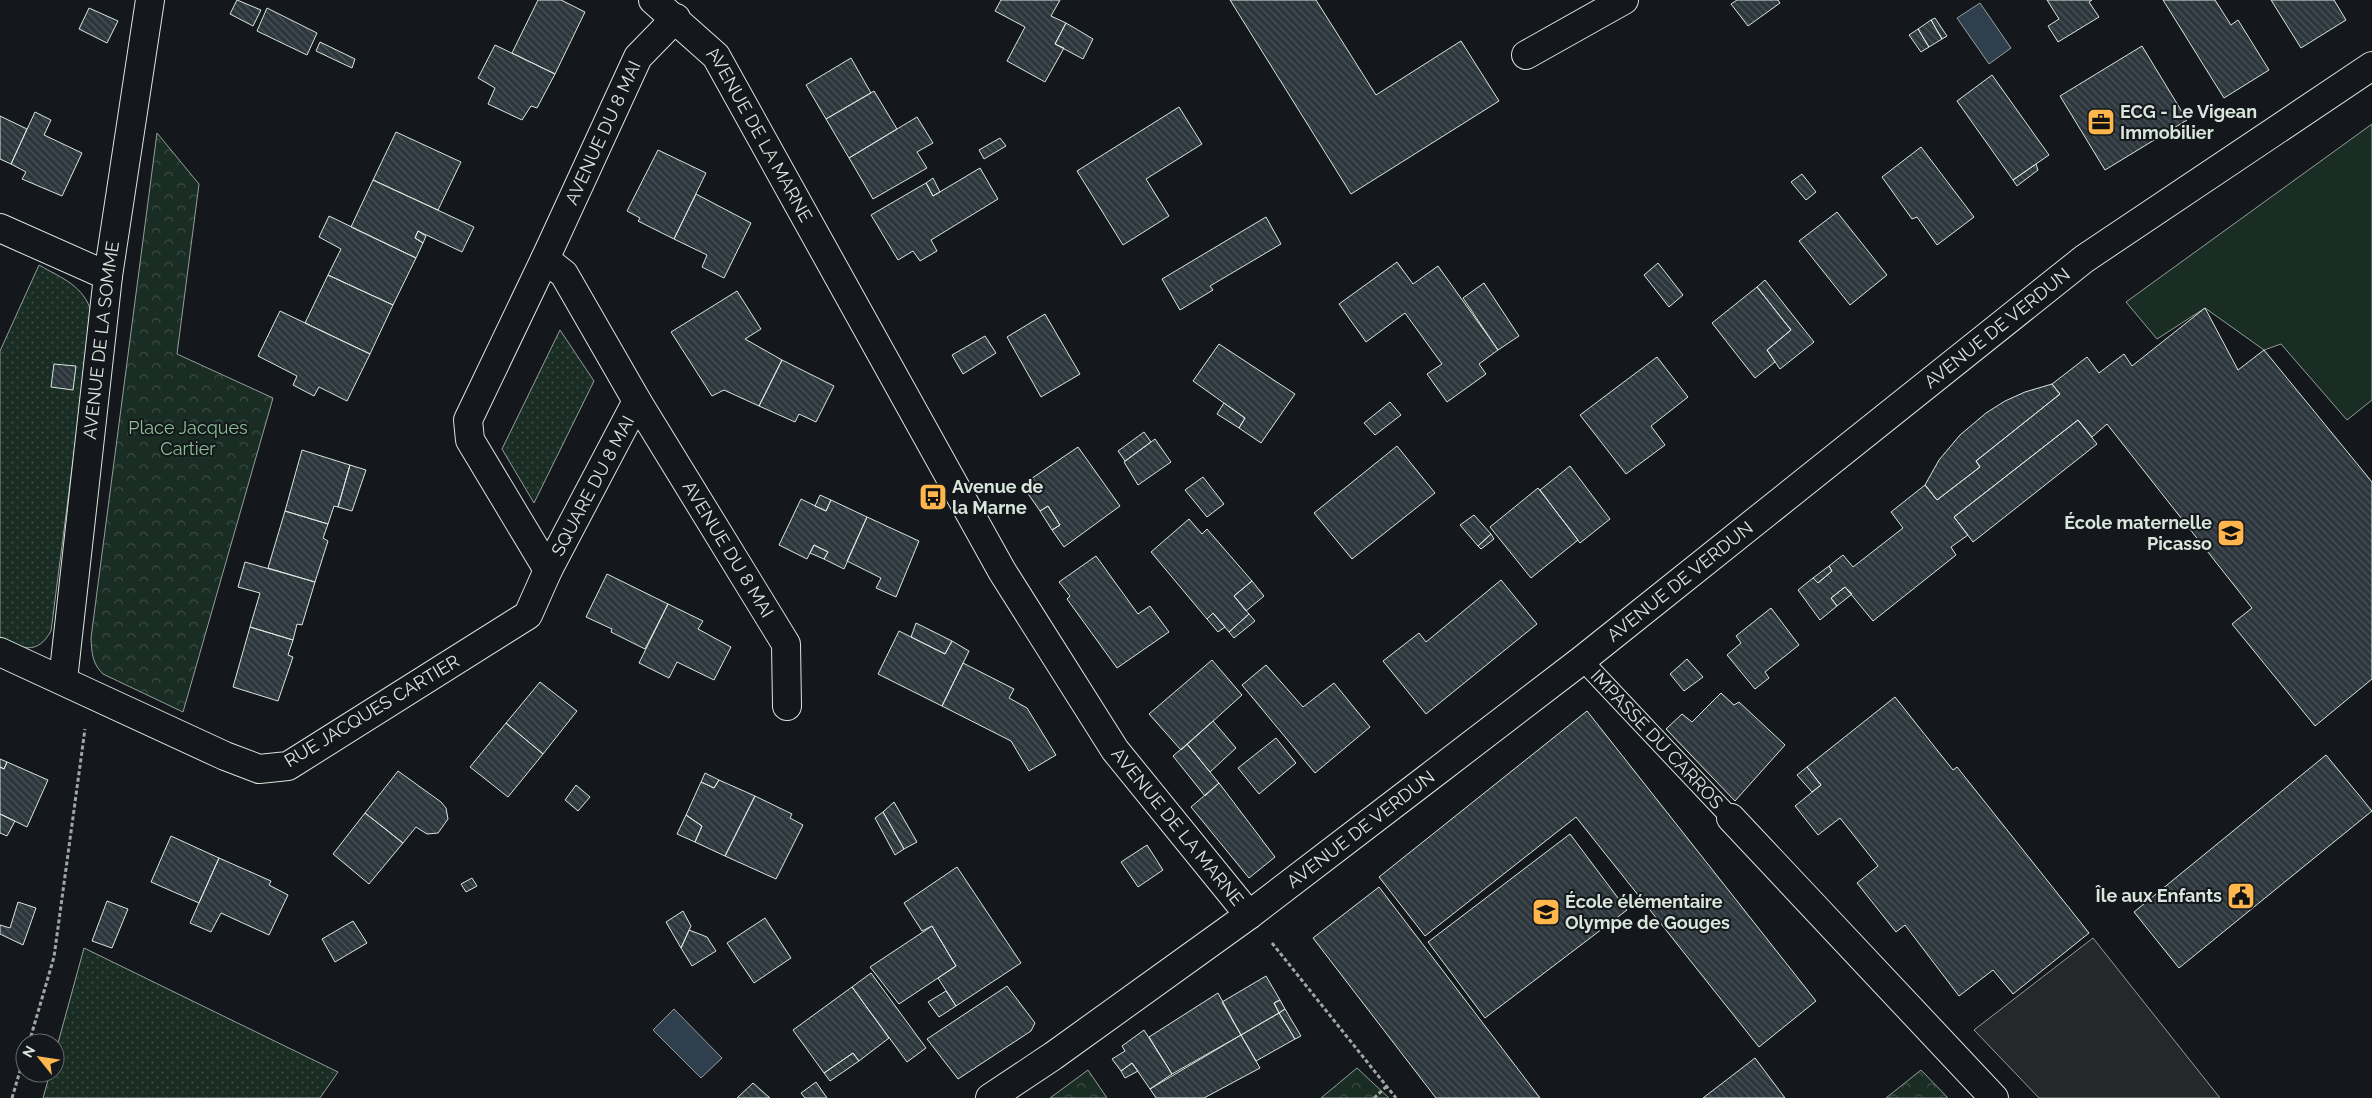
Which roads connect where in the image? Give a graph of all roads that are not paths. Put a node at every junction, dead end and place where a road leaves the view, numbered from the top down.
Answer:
1 (150, 0) edge
2 (653, 0) edge
3 (1624, 0) edge
4 (676, 18) junction
5 (1526, 55) dead end
6 (2372, 66) edge
7 (0, 228) edge
8 (545, 258) junction
9 (108, 276) junction
10 (637, 401) junction
11 (548, 570) junction
12 (0, 652) edge
13 (1582, 660) junction
14 (63, 680) junction
15 (787, 706) dead end
16 (1731, 818) joint
17 (1249, 915) junction
18 (990, 1098) edge
19 (1994, 1098) edge

1 - 9 street, AVENUE DE LA SOMME
2 - 4 street, AVENUE DE LA MARNE
3 - 5 street
4 - 8 street, AVENUE DU 8 MAI
4 - 17 street, AVENUE DE LA MARNE
6 - 13 street, AVENUE DE VERDUN
7 - 9 street
8 - 10 street, SQUARE DU 8 MAI
8 - 11 street, SQUARE DU 8 MAI
9 - 14 street, AVENUE DE LA SOMME
10 - 11 street, SQUARE DU 8 MAI
10 - 15 street, AVENUE DU 8 MAI
11 - 14 street, RUE JACQUES CARTIER
12 - 14 street, RUE JACQUES CARTIER
13 - 16 lane, IMPASSE DU CARROS
13 - 17 street, AVENUE DE VERDUN
16 - 19 street
17 - 18 street, AVENUE DE VERDUN

